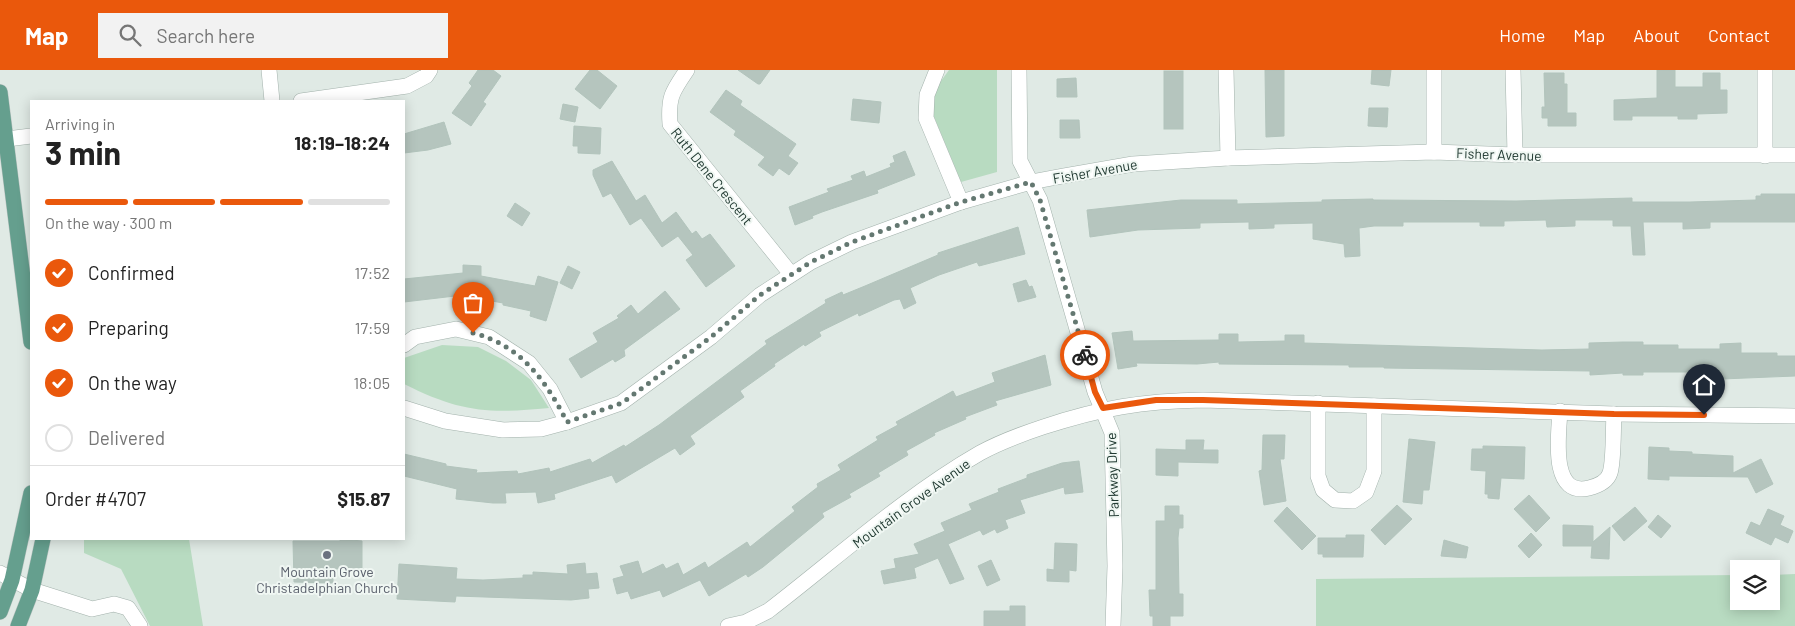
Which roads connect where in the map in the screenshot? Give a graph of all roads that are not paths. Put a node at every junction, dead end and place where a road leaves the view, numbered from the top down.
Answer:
1 (269, 70) edge
2 (430, 70) edge
3 (688, 70) edge
4 (937, 70) edge
5 (1020, 70) edge
6 (1226, 70) edge
7 (1434, 70) edge
8 (1513, 70) edge
9 (1765, 70) edge
10 (0, 92) edge
11 (272, 100) edge
12 (308, 100) edge
13 (30, 136) edge
14 (7, 139) junction
15 (1434, 152) junction
16 (1795, 155) edge
17 (1516, 156) junction
18 (1765, 156) junction
19 (1228, 158) junction
20 (1031, 182) junction
21 (961, 202) junction
22 (791, 274) junction
23 (30, 334) edge
24 (405, 343) edge
25 (1318, 403) junction
26 (1374, 406) junction
27 (405, 408) edge
28 (1103, 408) junction
29 (1560, 411) junction
30 (1614, 414) junction
31 (1795, 416) edge
32 (567, 422) junction
33 (30, 496) edge
34 (43, 540) edge
35 (6, 577) edge
36 (32, 590) junction
37 (0, 612) edge
38 (18, 626) edge
39 (140, 626) edge
40 (728, 626) edge
41 (1113, 626) edge

1 - 11 street
2 - 12 street
3 - 22 street, Ruth Dene Crescent
4 - 21 street
5 - 20 street, Parkway Drive
6 - 19 street
7 - 15 street
8 - 17 street
9 - 18 street
10 - 14 main road
13 - 14 street
14 - 23 main road
15 - 17 street, Fisher Avenue
15 - 19 street, Fisher Avenue
16 - 18 street, Fisher Avenue
17 - 18 street, Fisher Avenue
19 - 20 street, Fisher Avenue
20 - 21 street, Fisher Avenue
20 - 28 street, Parkway Drive
21 - 22 street, Fisher Avenue
22 - 32 street, Fisher Avenue
24 - 32 street
25 - 26 street, Mountain Grove Avenue
25 - 26 street
25 - 28 street, Mountain Grove Avenue
26 - 29 street, Mountain Grove Avenue
27 - 32 street, Fisher Avenue
28 - 40 street, Mountain Grove Avenue
28 - 41 street, Parkway Drive
29 - 30 street, Mountain Grove Avenue
29 - 30 street
30 - 31 street, Mountain Grove Avenue
33 - 35 main road
34 - 36 main road
35 - 36 street
35 - 37 main road
36 - 38 main road
36 - 39 street

